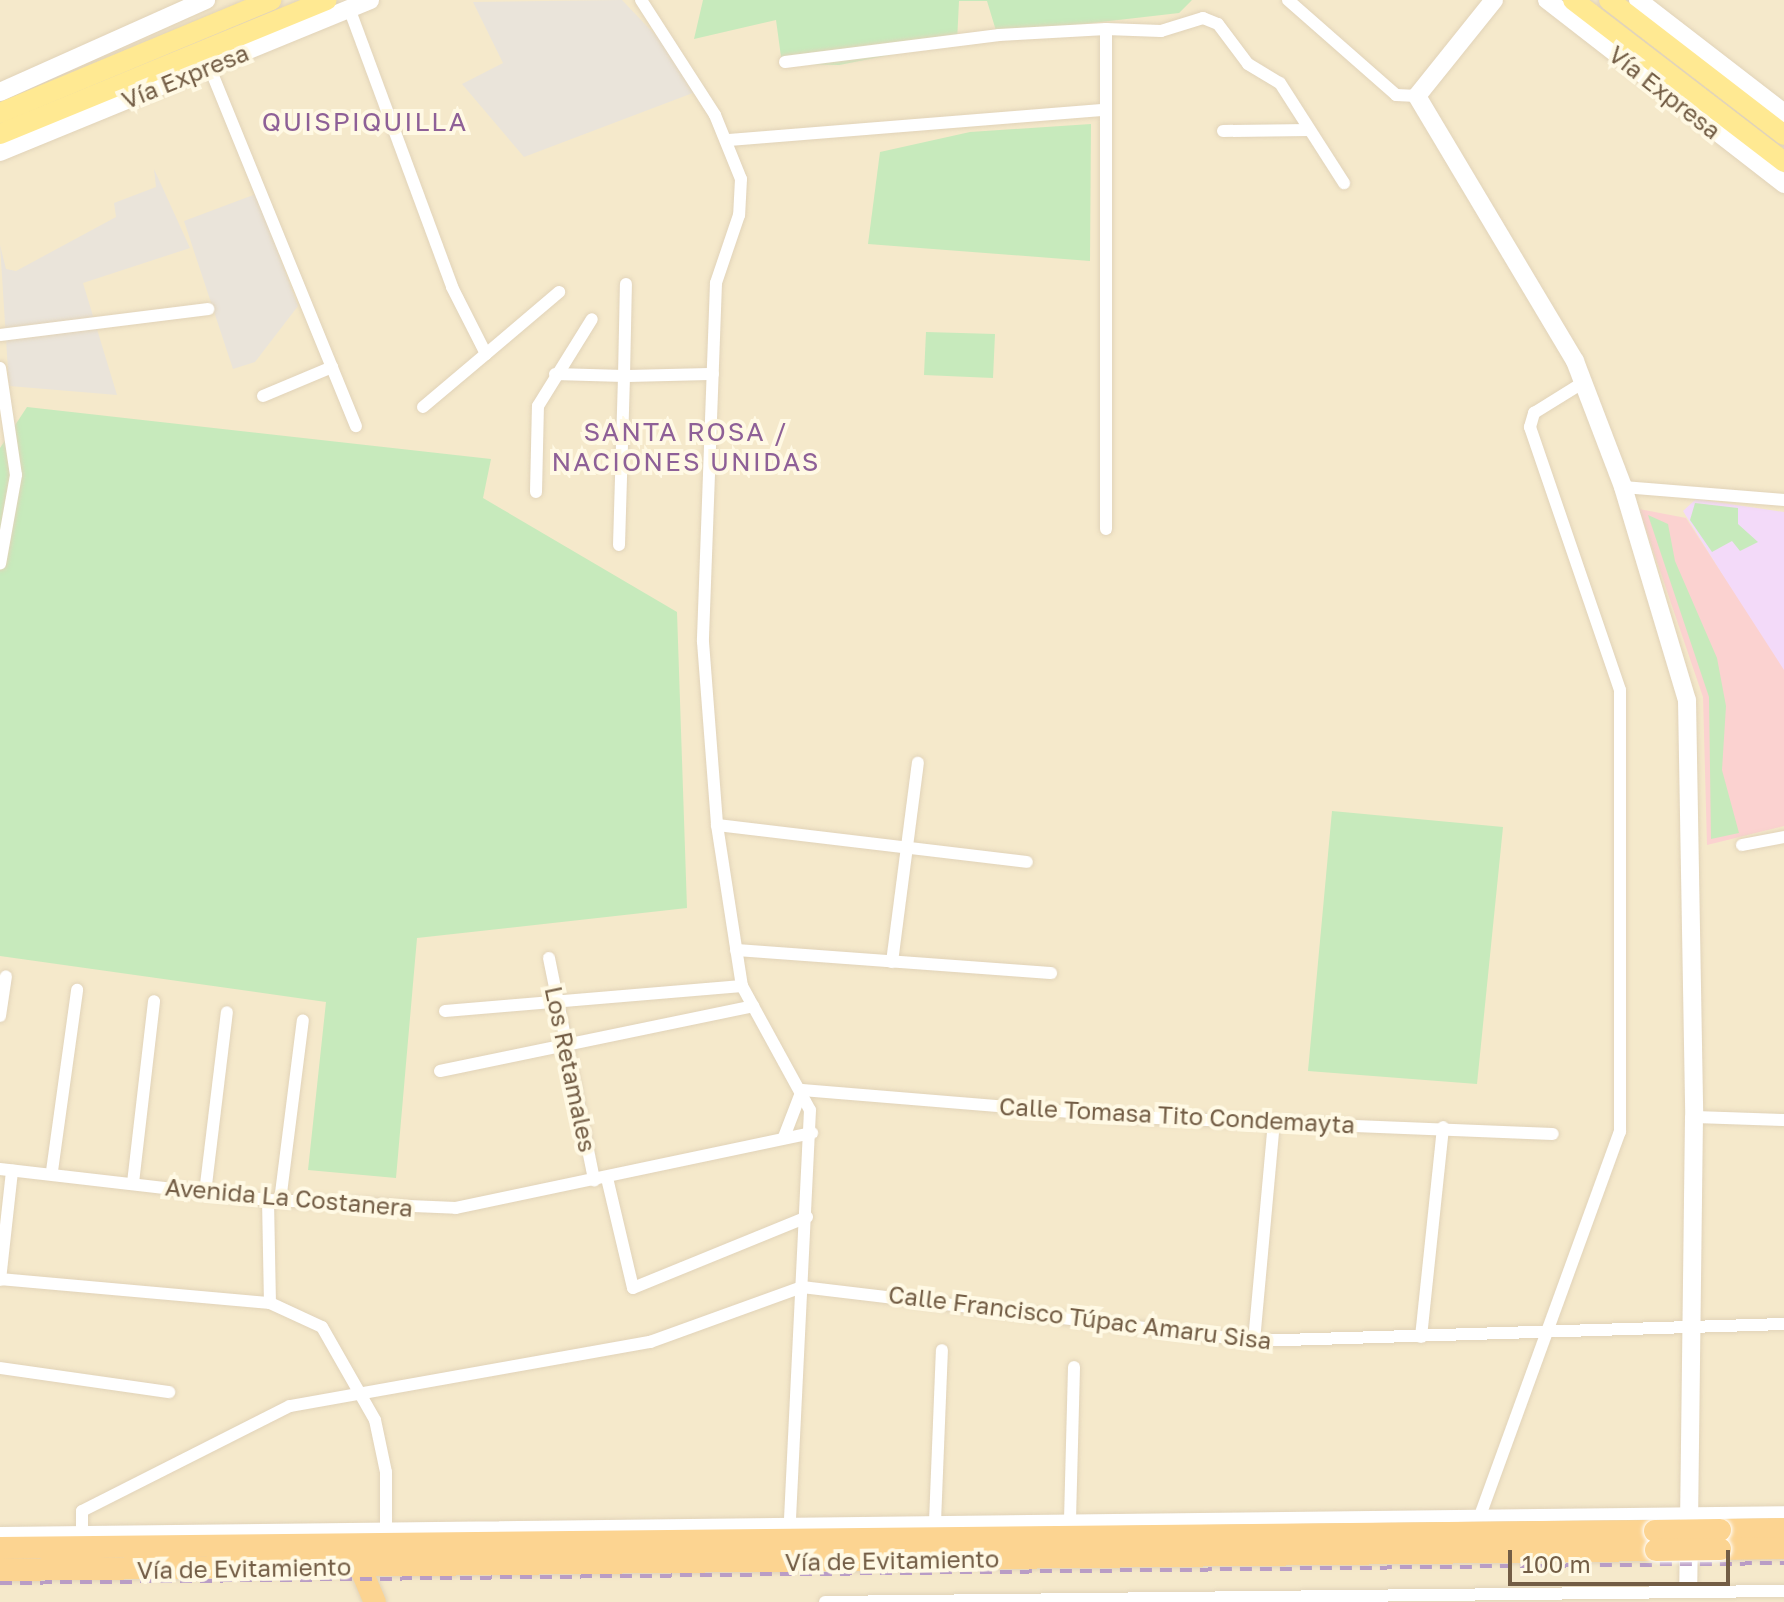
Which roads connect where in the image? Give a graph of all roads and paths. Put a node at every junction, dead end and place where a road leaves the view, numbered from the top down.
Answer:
1 (206, 0) edge
2 (271, 0) edge
3 (327, 0) edge
4 (370, 0) edge
5 (641, 0) edge
6 (1288, 0) edge
7 (1494, 0) edge
8 (1547, 0) edge
9 (1573, 0) edge
10 (1609, 0) edge
11 (1638, 0) edge
12 (349, 8) junction
13 (1106, 29) junction
14 (785, 62) dead end
15 (209, 66) junction
16 (0, 92) edge
17 (1417, 96) junction
18 (1105, 110) junction
19 (0, 113) edge
20 (1784, 113) edge
21 (1309, 130) junction
22 (1223, 131) dead end
23 (0, 134) edge
24 (1784, 135) edge
25 (729, 140) junction
26 (0, 152) edge
27 (1784, 162) edge
28 (1344, 183) dead end
29 (1784, 184) edge
30 (626, 284) dead end
31 (559, 292) dead end
32 (208, 309) dead end
33 (592, 319) dead end
34 (0, 335) edge
35 (486, 354) junction
36 (332, 367) junction
37 (0, 368) edge
38 (555, 374) junction
39 (713, 374) junction
40 (624, 376) junction
41 (1584, 382) junction
42 (263, 396) dead end
43 (423, 407) dead end
44 (356, 426) dead end
45 (1623, 487) junction
46 (536, 492) dead end
47 (1784, 500) edge
48 (1106, 529) dead end
49 (619, 545) dead end
50 (0, 564) edge
51 (918, 763) dead end
52 (717, 825) junction
53 (1784, 837) edge
54 (1742, 845) dead end
55 (909, 848) junction
56 (1027, 862) dead end
57 (736, 950) junction
58 (549, 958) dead end
59 (892, 962) junction
60 (1051, 973) dead end
61 (6, 976) dead end
62 (742, 986) junction
63 (77, 990) dead end
64 (154, 1001) dead end
65 (555, 1002) junction
66 (753, 1006) junction
67 (445, 1011) dead end
68 (227, 1012) dead end
69 (0, 1016) edge
70 (303, 1020) dead end
71 (565, 1048) junction
72 (440, 1071) dead end
73 (802, 1090) junction
74 (1694, 1117) junction
75 (1784, 1120) edge
76 (1274, 1121) junction
77 (1443, 1127) junction
78 (812, 1133) junction
79 (1553, 1134) dead end
80 (784, 1137) junction
81 (6, 1170) edge
82 (52, 1171) junction
83 (600, 1179) junction
84 (133, 1183) junction
85 (205, 1193) junction
86 (274, 1200) junction
87 (807, 1217) junction
88 (0, 1280) edge
89 (802, 1287) junction
90 (270, 1303) junction
91 (1784, 1324) edge
92 (1695, 1328) junction
93 (1545, 1333) junction
94 (1421, 1337) junction
95 (1254, 1341) junction
96 (942, 1350) dead end
97 (1074, 1367) dead end
98 (0, 1368) edge
99 (169, 1392) dead end
100 (360, 1394) junction
101 (1784, 1512) edge
102 (1481, 1513) junction
103 (1692, 1513) junction
104 (1070, 1520) junction
105 (790, 1522) junction
106 (935, 1522) junction
107 (386, 1528) junction
108 (1784, 1529) edge
109 (686, 1531) junction
110 (82, 1532) junction
111 (1655, 1532) junction
112 (0, 1533) edge
113 (1720, 1540) junction
114 (0, 1548) edge
115 (1784, 1548) edge
116 (360, 1567) junction
117 (0, 1570) edge
118 (1688, 1588) junction
119 (1784, 1591) edge
120 (375, 1602) edge
121 (825, 1602) edge

1 - 16 main road
2 - 19 main road, Vía Expresa
3 - 23 main road, Vía Expresa
4 - 12 main road, Vía Expresa
5 - 25 street, Vía de Evitamiento
6 - 17 street
7 - 17 main road
8 - 29 main road, Vía Expresa
9 - 27 main road, Vía Expresa
10 - 24 main road, Vía Expresa
11 - 20 main road
12 - 15 main road, Vía Expresa
12 - 35 street
13 - 14 street
13 - 18 street
13 - 21 street
15 - 26 main road, Vía Expresa
15 - 36 street
17 - 41 main road
18 - 25 street
18 - 48 street
21 - 22 street
21 - 28 street
25 - 39 street, Vía de Evitamiento
30 - 40 street
31 - 35 street
32 - 34 street
33 - 38 street
35 - 43 street
36 - 42 street
36 - 44 street
37 - 50 street
38 - 40 street
38 - 46 street
39 - 40 street
39 - 52 street, Vía de Evitamiento
40 - 49 street
41 - 45 main road
41 - 93 street
45 - 47 street
45 - 74 main road
51 - 55 street
52 - 55 street
52 - 57 street, Vía de Evitamiento
53 - 54 street
55 - 56 street
55 - 59 street
57 - 59 street
57 - 62 street, Vía de Evitamiento
58 - 65 street, Los Retamales
59 - 60 street
61 - 69 street
62 - 65 street
62 - 66 street, Vía de Evitamiento
63 - 82 street
64 - 84 street
65 - 67 street
65 - 71 street, Los Retamales
66 - 71 street
66 - 73 street, Vía de Evitamiento
68 - 85 street
70 - 86 street
71 - 72 street
71 - 83 street, Los Retamales
73 - 76 street, Calle Tomasa Tito Condemayta
73 - 78 street, Vía de Evitamiento
73 - 80 street
74 - 75 street
74 - 92 main road
76 - 77 street, Calle Tomasa Tito Condemayta
76 - 95 street
77 - 79 street, Calle Tomasa Tito Condemayta
77 - 94 street
78 - 80 street, Avenida La Costanera
78 - 87 street, Vía de Evitamiento
80 - 83 street, Avenida La Costanera
81 - 82 street, Avenida La Costanera
81 - 88 street
82 - 84 street, Avenida La Costanera
83 - 86 street, Avenida La Costanera
83 - 87 street, Los Retamales
84 - 85 street, Avenida La Costanera
85 - 86 street, Avenida La Costanera
86 - 90 street
87 - 89 street, Vía de Evitamiento
88 - 90 street
89 - 95 street, Calle Francisco Túpac Amaru Sisa
89 - 100 street
89 - 105 street, Vía de Evitamiento
90 - 100 street
91 - 92 street, Calle Francisco Túpac Amaru Sisa
92 - 93 street, Calle Francisco Túpac Amaru Sisa
92 - 103 main road
93 - 94 street, Calle Francisco Túpac Amaru Sisa
93 - 102 street
94 - 95 street, Calle Francisco Túpac Amaru Sisa
96 - 106 street
97 - 104 street
98 - 99 street
100 - 107 street
100 - 110 street
101 - 103 street
102 - 104 street
102 - 111 street
103 - 111 street
103 - 118 main road
104 - 106 street
105 - 106 street
105 - 109 street
107 - 109 street
107 - 110 street
108 - 113 highway, Vía de Evitamiento
109 - 111 highway, Vía de Evitamiento
109 - 114 highway, Vía de Evitamiento
110 - 112 street
111 - 113 highway, Vía de Evitamiento, bridge
111 - 116 highway, Vía de Evitamiento
113 - 115 highway, Vía de Evitamiento
116 - 117 highway, Vía de Evitamiento
116 - 120 highway
118 - 119 street
118 - 121 street

